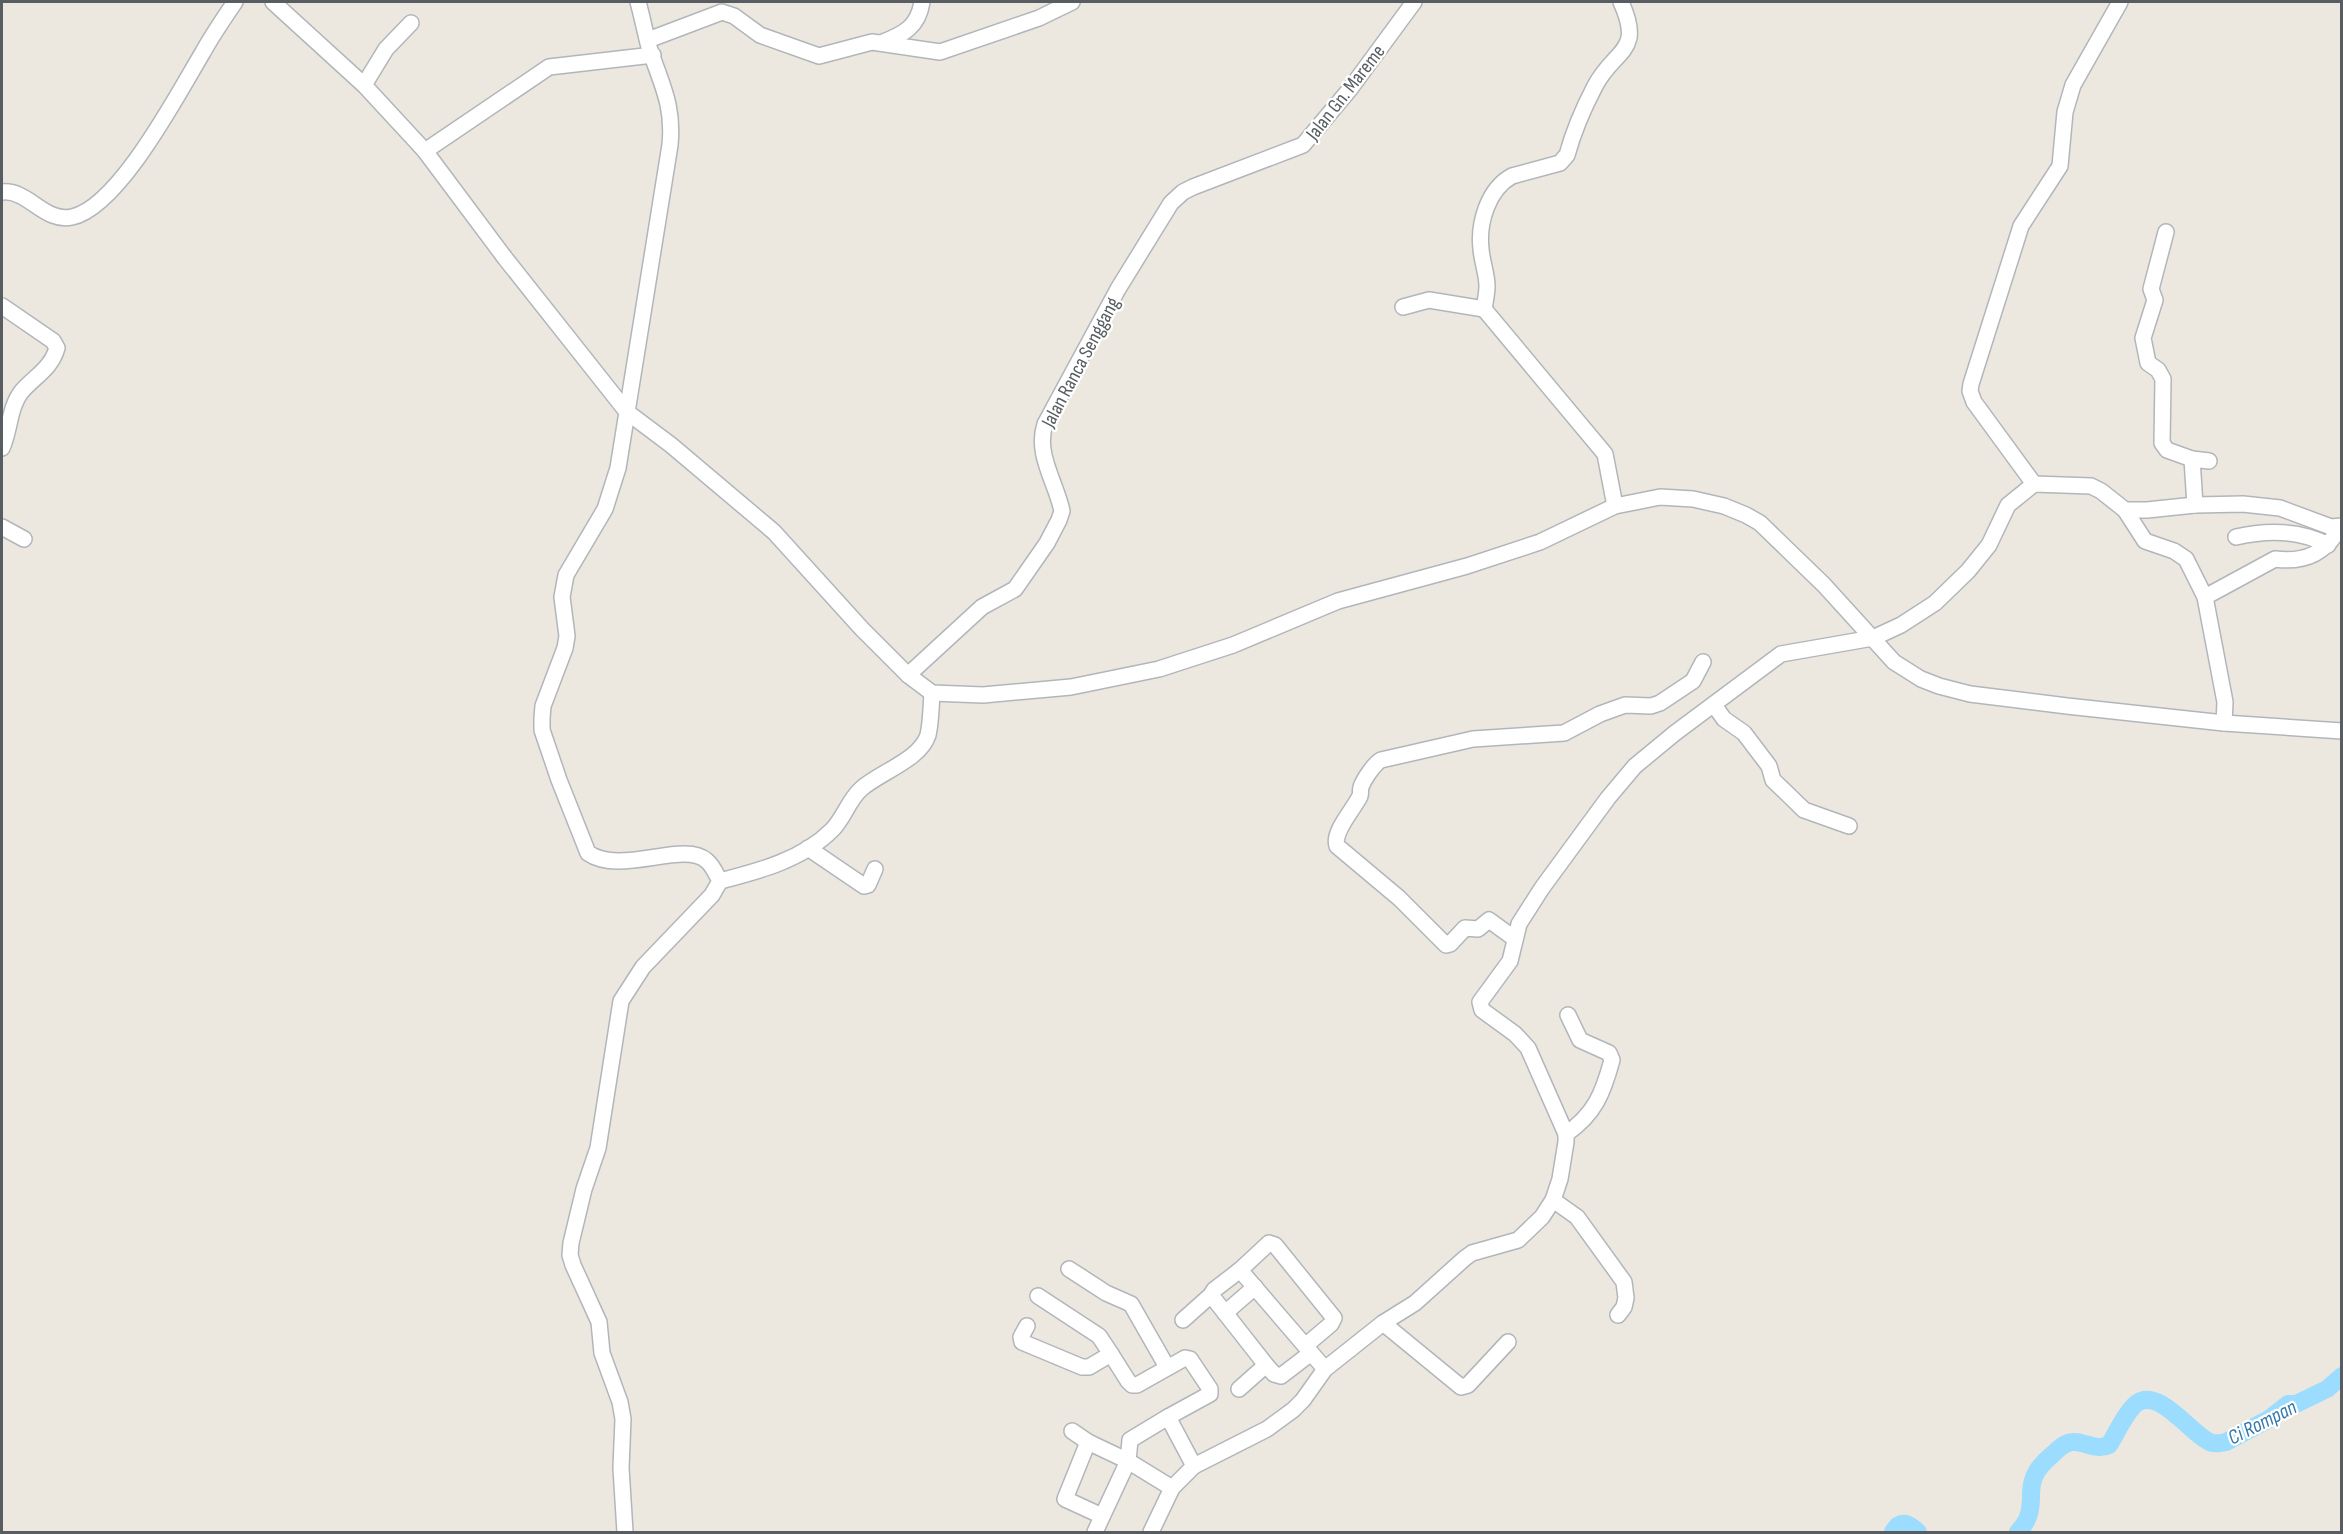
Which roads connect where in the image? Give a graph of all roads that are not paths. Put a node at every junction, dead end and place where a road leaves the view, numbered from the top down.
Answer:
1 (235, 2) edge
2 (273, 2) edge
3 (638, 2) edge
4 (922, 2) edge
5 (1072, 2) edge
6 (1414, 2) edge
7 (1621, 2) edge
8 (2120, 2) edge
9 (411, 24) dead end
10 (648, 40) junction
11 (881, 42) junction
12 (653, 55) junction
13 (364, 85) junction
14 (425, 151) junction
15 (1193, 187) joint
16 (2, 192) edge
17 (2166, 232) dead end
18 (2, 306) edge
19 (1403, 307) dead end
20 (1484, 309) junction
21 (627, 412) junction
22 (2, 448) edge
23 (2192, 459) junction
24 (2209, 460) dead end
25 (2034, 484) junction
26 (2195, 505) junction
27 (1615, 506) junction
28 (2125, 510) junction
29 (2, 527) edge
30 (2341, 527) edge
31 (2236, 537) dead end
32 (24, 539) dead end
33 (2328, 545) junction
34 (2205, 597) junction
35 (1873, 638) junction
36 (1703, 662) dead end
37 (908, 675) junction
38 (932, 693) junction
39 (1714, 705) junction
40 (2224, 712) junction
41 (2342, 731) edge
42 (1849, 826) dead end
43 (808, 848) junction
44 (876, 869) dead end
45 (720, 881) junction
46 (1515, 939) junction
47 (1568, 1015) dead end
48 (1566, 1134) junction
49 (1553, 1200) junction
50 (1069, 1269) dead end
51 (1240, 1270) junction
52 (1255, 1287) junction
53 (1211, 1295) junction
54 (1038, 1296) dead end
55 (1226, 1313) junction
56 (1618, 1315) dead end
57 (1183, 1320) dead end
58 (1383, 1323) junction
59 (1027, 1326) dead end
60 (1508, 1342) dead end
61 (1308, 1349) junction
62 (1111, 1354) junction
63 (1266, 1365) junction
64 (1167, 1367) junction
65 (1325, 1369) junction
66 (1239, 1389) dead end
67 (1168, 1417) junction
68 (1072, 1431) dead end
69 (1088, 1442) junction
70 (1128, 1461) junction
71 (1194, 1466) junction
72 (1172, 1488) junction
73 (1102, 1516) junction
74 (625, 1533) edge
75 (1095, 1533) edge
76 (1151, 1533) edge

1 - 16 street
2 - 13 street
3 - 10 street
4 - 11 street
5 - 11 street
6 - 15 street, Jalan Gn. Mareme
7 - 20 street
8 - 25 street
9 - 13 street
10 - 11 street
10 - 12 street
12 - 14 street
12 - 21 street
13 - 14 street
14 - 21 street
15 - 37 street, Jalan Ranca Senggang
17 - 23 street
18 - 22 street
19 - 20 street
20 - 27 street
21 - 37 street
21 - 45 street
23 - 24 street
23 - 26 street
25 - 28 street
25 - 35 street
26 - 28 street
26 - 30 street
27 - 35 street
27 - 38 street
28 - 34 street
29 - 32 street
30 - 33 street
31 - 33 street
33 - 34 street
34 - 40 street
35 - 39 street
35 - 40 street
36 - 46 street
37 - 38 street
38 - 43 street
39 - 42 street
39 - 46 street
40 - 41 street
43 - 44 street
43 - 45 street
45 - 74 street
46 - 48 street
47 - 48 street
48 - 49 street
49 - 56 street
49 - 58 street
50 - 64 street
51 - 52 street
51 - 53 street
51 - 61 street
52 - 55 street
52 - 61 street
53 - 55 street
53 - 57 street
54 - 62 street
55 - 63 street
58 - 60 street
58 - 65 street
59 - 62 street
61 - 63 street
61 - 65 street
62 - 64 street
63 - 66 street
64 - 67 street
65 - 71 street
67 - 70 street
67 - 71 street
68 - 69 street
69 - 70 street
69 - 73 street
70 - 72 street
70 - 73 street
71 - 72 street
72 - 76 street
73 - 75 street

